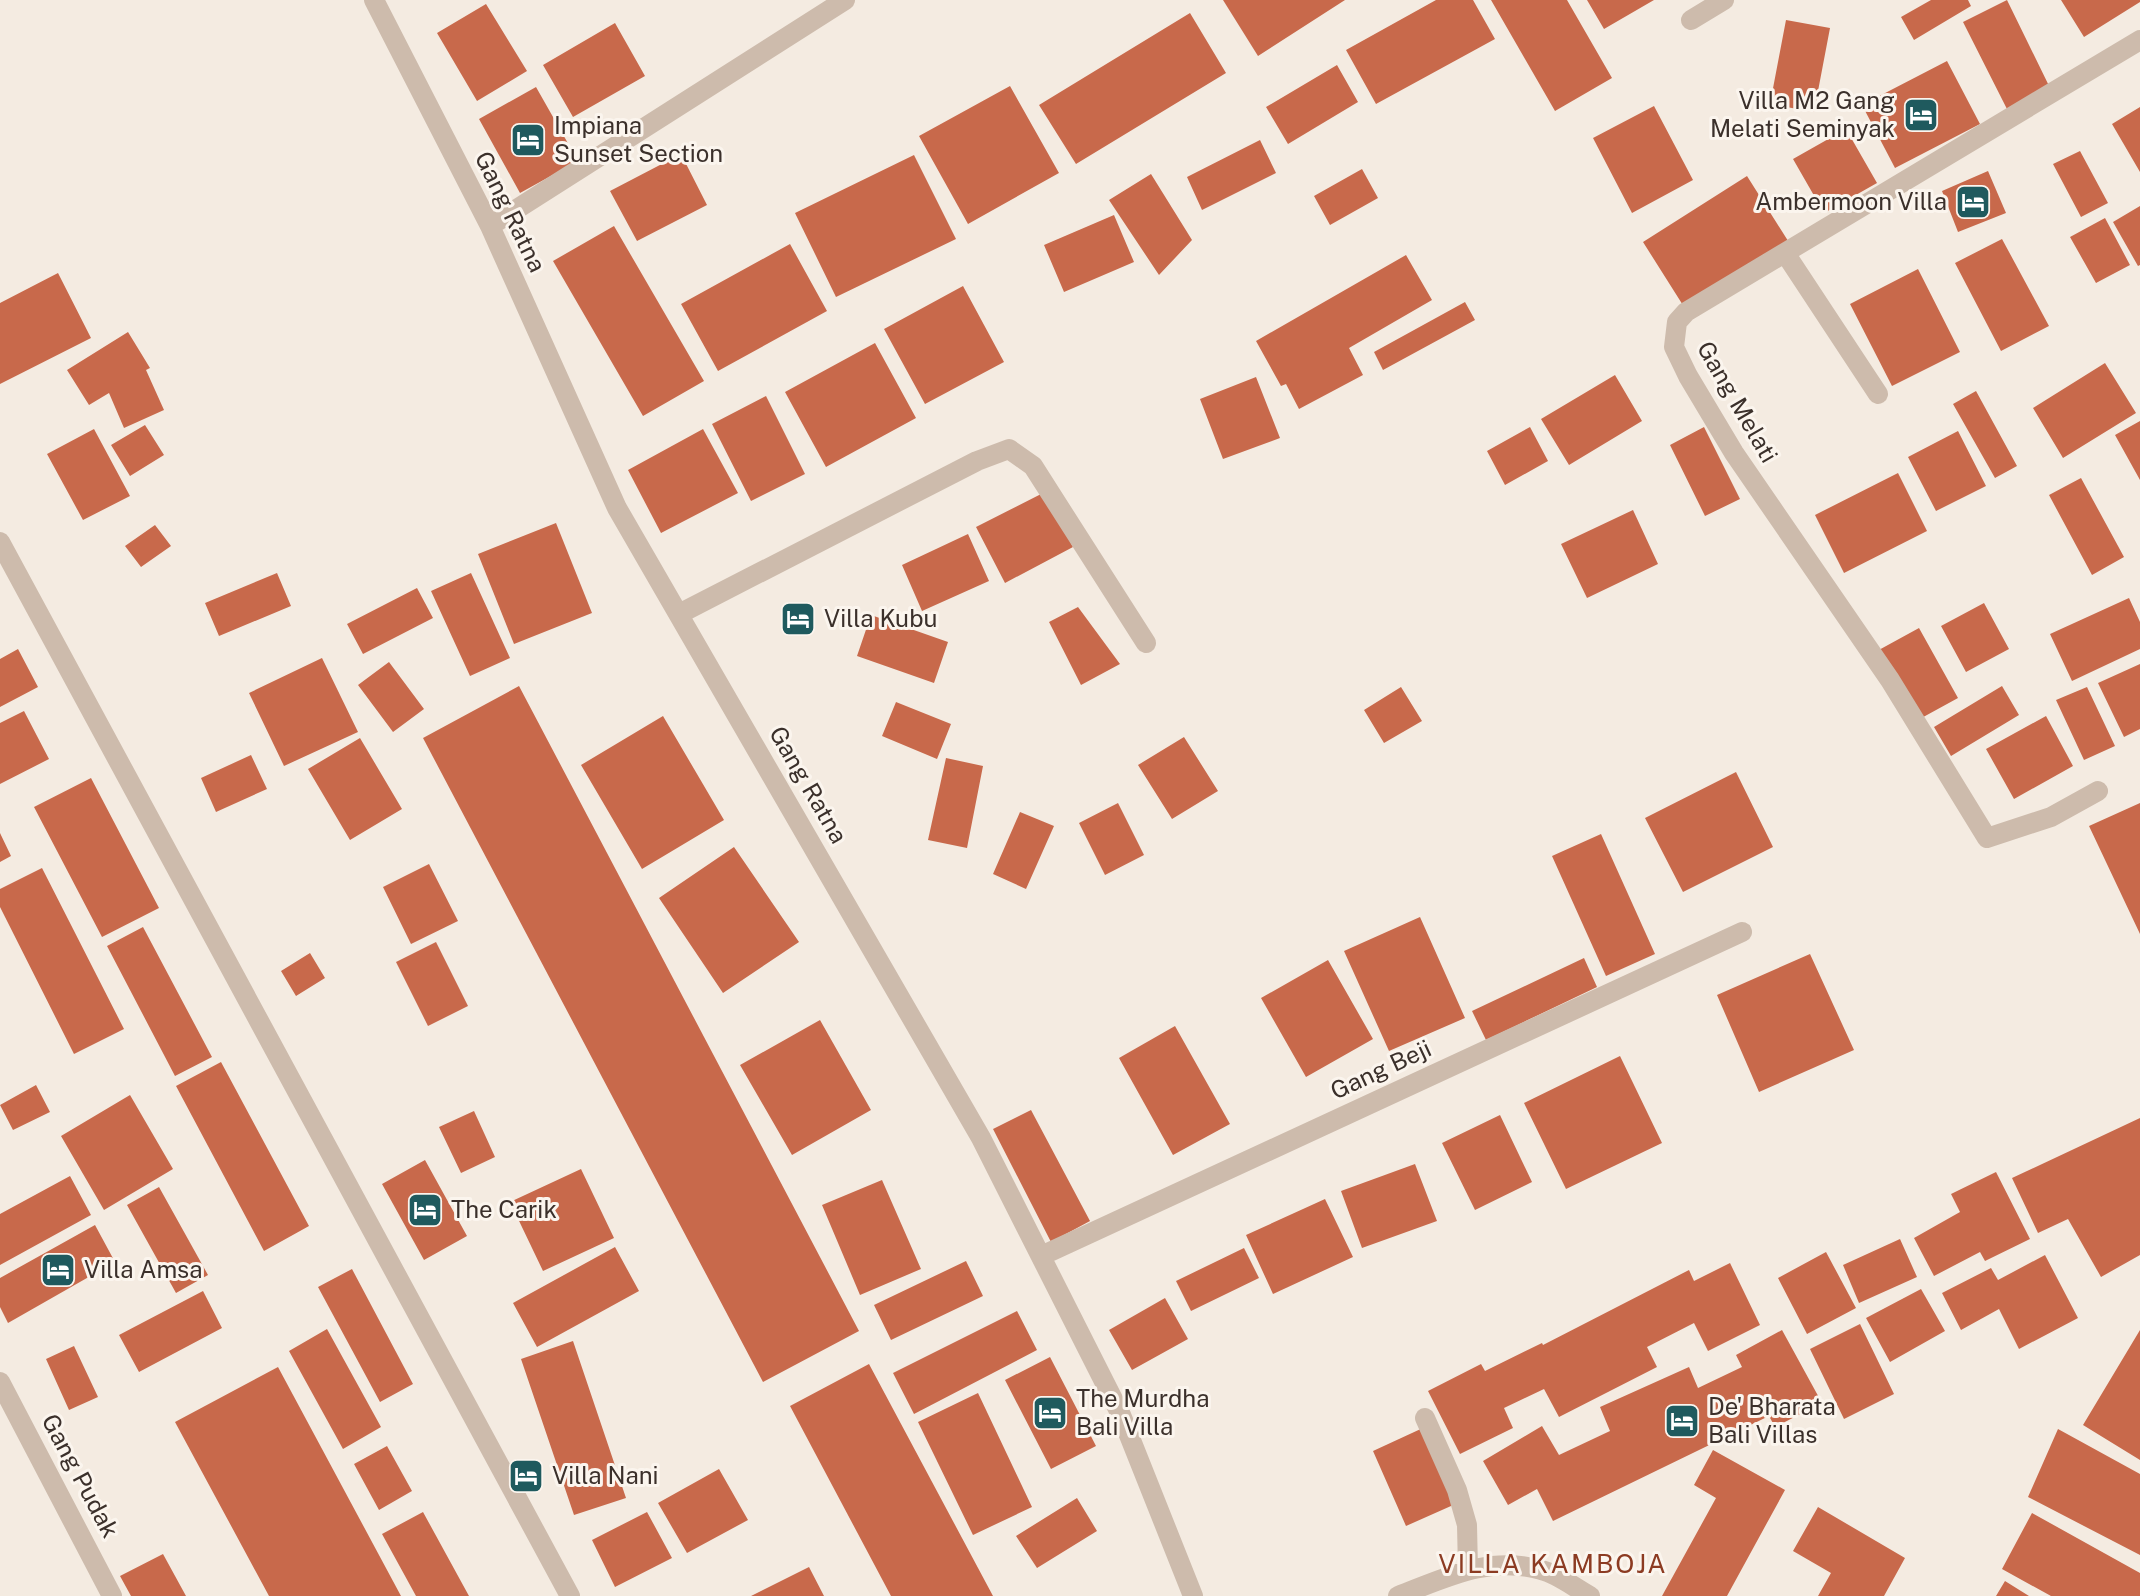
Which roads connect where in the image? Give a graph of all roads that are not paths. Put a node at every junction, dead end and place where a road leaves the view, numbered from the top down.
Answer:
1 (374, 0) edge
2 (845, 0) edge
3 (1724, 0) edge
4 (1691, 20) dead end
5 (2140, 40) edge
6 (490, 226) junction
7 (1785, 253) junction
8 (1878, 394) dead end
9 (0, 542) edge
10 (679, 614) junction
11 (1146, 643) dead end
12 (2098, 791) dead end
13 (1742, 932) dead end
14 (1041, 1256) junction
15 (0, 1382) edge
16 (1425, 1418) dead end
17 (1468, 1570) junction
18 (112, 1596) edge
19 (570, 1596) edge
20 (1193, 1596) edge
21 (1398, 1596) edge
22 (1590, 1596) edge

1 - 6 street, Gang Ratna
2 - 6 street
3 - 4 street
5 - 7 street, Gang Melati
6 - 10 street, Gang Ratna
7 - 8 street
7 - 12 street, Gang Melati
9 - 19 street
10 - 11 street
10 - 14 street, Gang Ratna
13 - 14 street, Gang Beji
14 - 20 street, Gang Ratna
15 - 18 street, Gang Pudak
16 - 17 street
17 - 21 street
17 - 22 street

